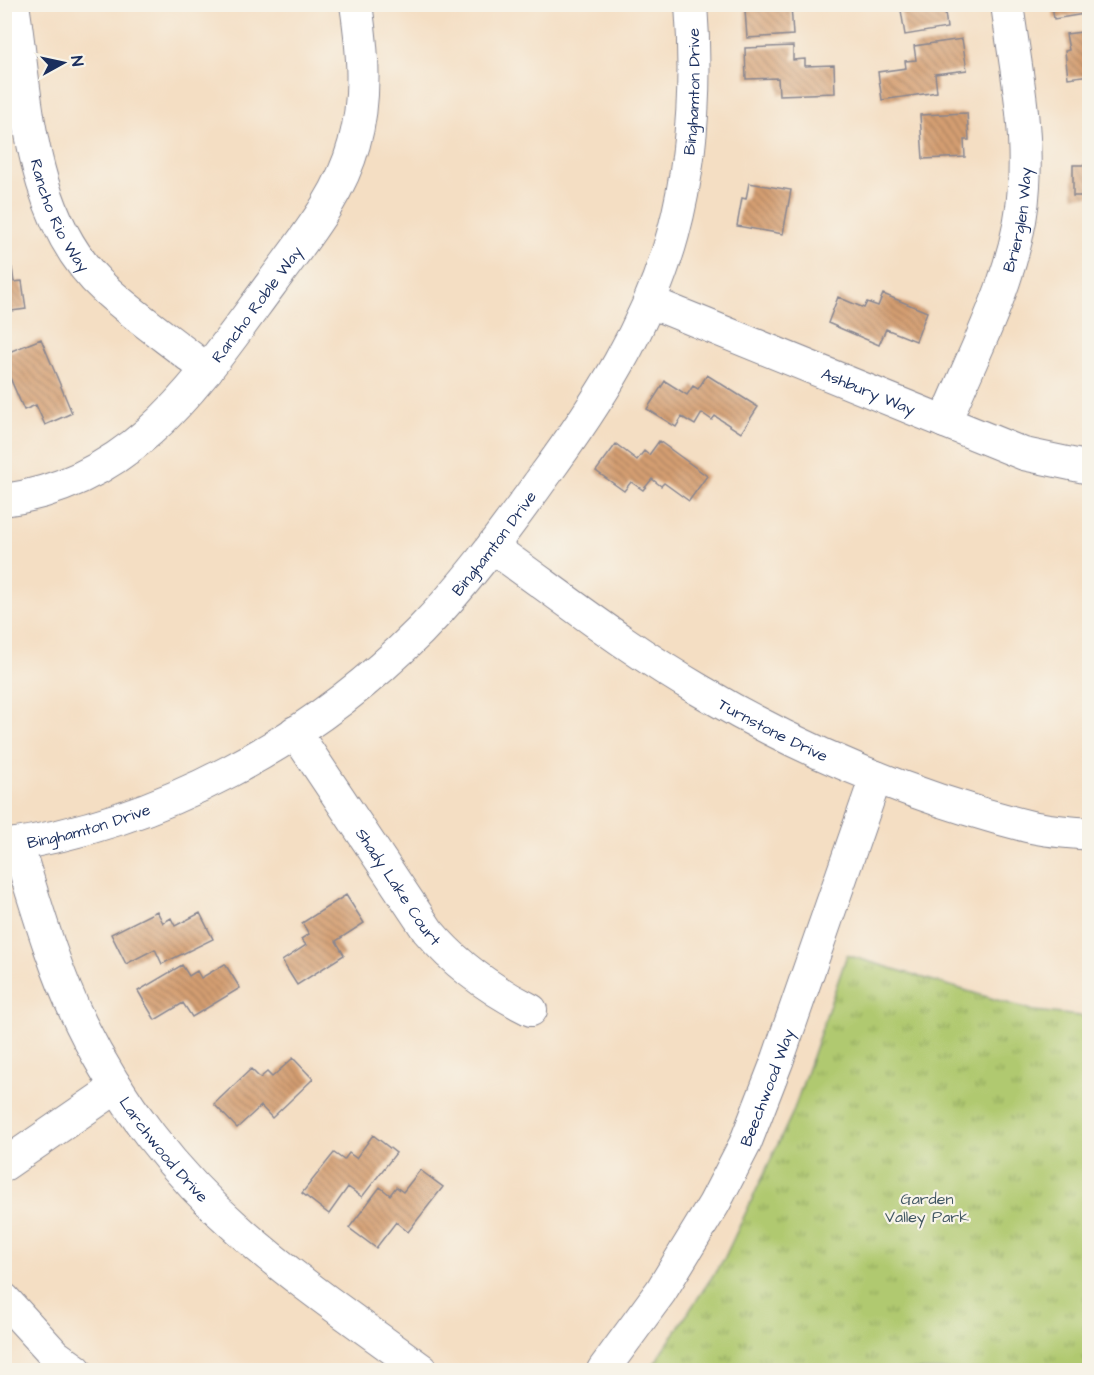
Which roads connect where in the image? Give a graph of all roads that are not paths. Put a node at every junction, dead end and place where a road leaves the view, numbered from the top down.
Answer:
1 (13, 4) edge
2 (356, 4) edge
3 (691, 4) edge
4 (1007, 4) edge
5 (650, 302) junction
6 (207, 370) junction
7 (945, 422) junction
8 (1089, 468) edge
9 (4, 500) edge
10 (492, 547) junction
11 (295, 732) junction
12 (876, 777) junction
13 (1089, 834) edge
14 (11, 845) edge
15 (531, 1010) dead end
16 (117, 1087) junction
17 (4, 1165) edge
18 (4, 1299) edge
19 (58, 1365) edge
20 (422, 1371) edge
21 (603, 1371) edge

1 - 6 street, Rancho Rio Way
2 - 6 street, Rancho Roble Way
3 - 5 street, Binghamton Drive
4 - 7 street, Brierglen Way
5 - 7 street, Ashbury Way
5 - 10 street, Binghamton Drive
6 - 9 street, Rancho Roble Way
7 - 8 street, Ashbury Way
10 - 11 street, Binghamton Drive
10 - 12 street, Turnstone Drive
11 - 14 street, Binghamton Drive
11 - 15 street, Shady Lake Court
12 - 13 street, Turnstone Drive
12 - 21 street, Beechwood Way
14 - 16 street, Larchwood Drive
16 - 17 street
16 - 20 street, Larchwood Drive
18 - 19 street

